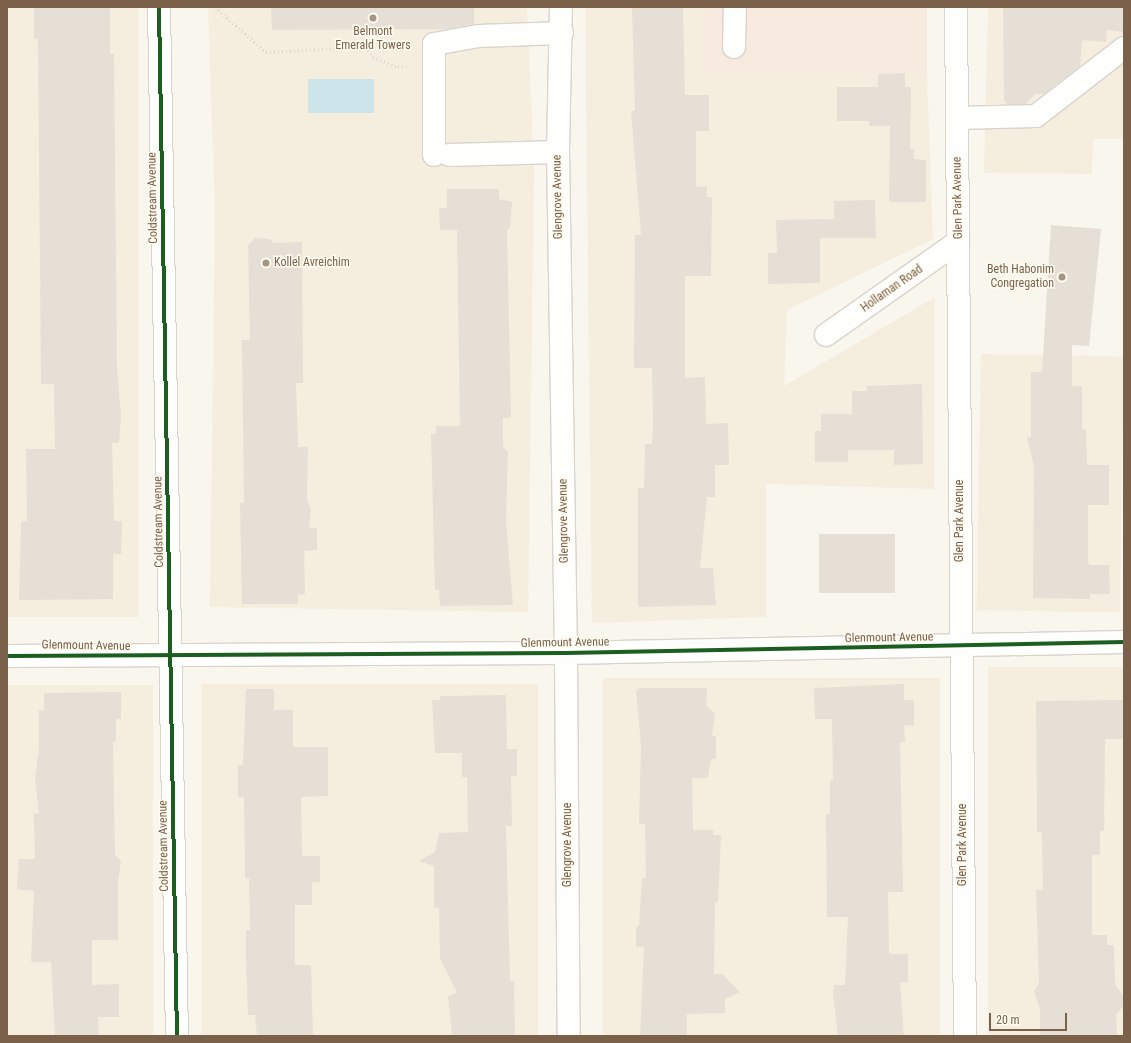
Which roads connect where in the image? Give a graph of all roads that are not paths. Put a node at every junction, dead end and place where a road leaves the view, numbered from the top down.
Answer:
1 (159, 7) edge
2 (561, 7) edge
3 (735, 7) edge
4 (956, 7) edge
5 (562, 33) junction
6 (734, 46) dead end
7 (1124, 48) edge
8 (957, 118) junction
9 (558, 152) junction
10 (958, 242) junction
11 (826, 335) dead end
12 (1124, 642) edge
13 (961, 646) junction
14 (566, 653) junction
15 (7, 656) edge
16 (171, 657) junction
17 (177, 1036) edge
18 (569, 1036) edge
19 (965, 1036) edge

1 - 16 street, Coldstream Avenue
2 - 5 street, Glengrove Avenue
3 - 6 street
4 - 8 street, Glen Park Avenue
5 - 9 street, Glengrove Avenue
5 - 9 street
7 - 8 street
8 - 10 street, Glen Park Avenue
9 - 14 street, Glengrove Avenue
10 - 11 street, Hollaman Road
10 - 13 street, Glen Park Avenue
12 - 13 street, Glenmount Avenue
13 - 14 street, Glenmount Avenue
13 - 19 street, Glen Park Avenue
14 - 16 street, Glenmount Avenue
14 - 18 street, Glengrove Avenue
15 - 16 street, Glenmount Avenue
16 - 17 street, Coldstream Avenue

